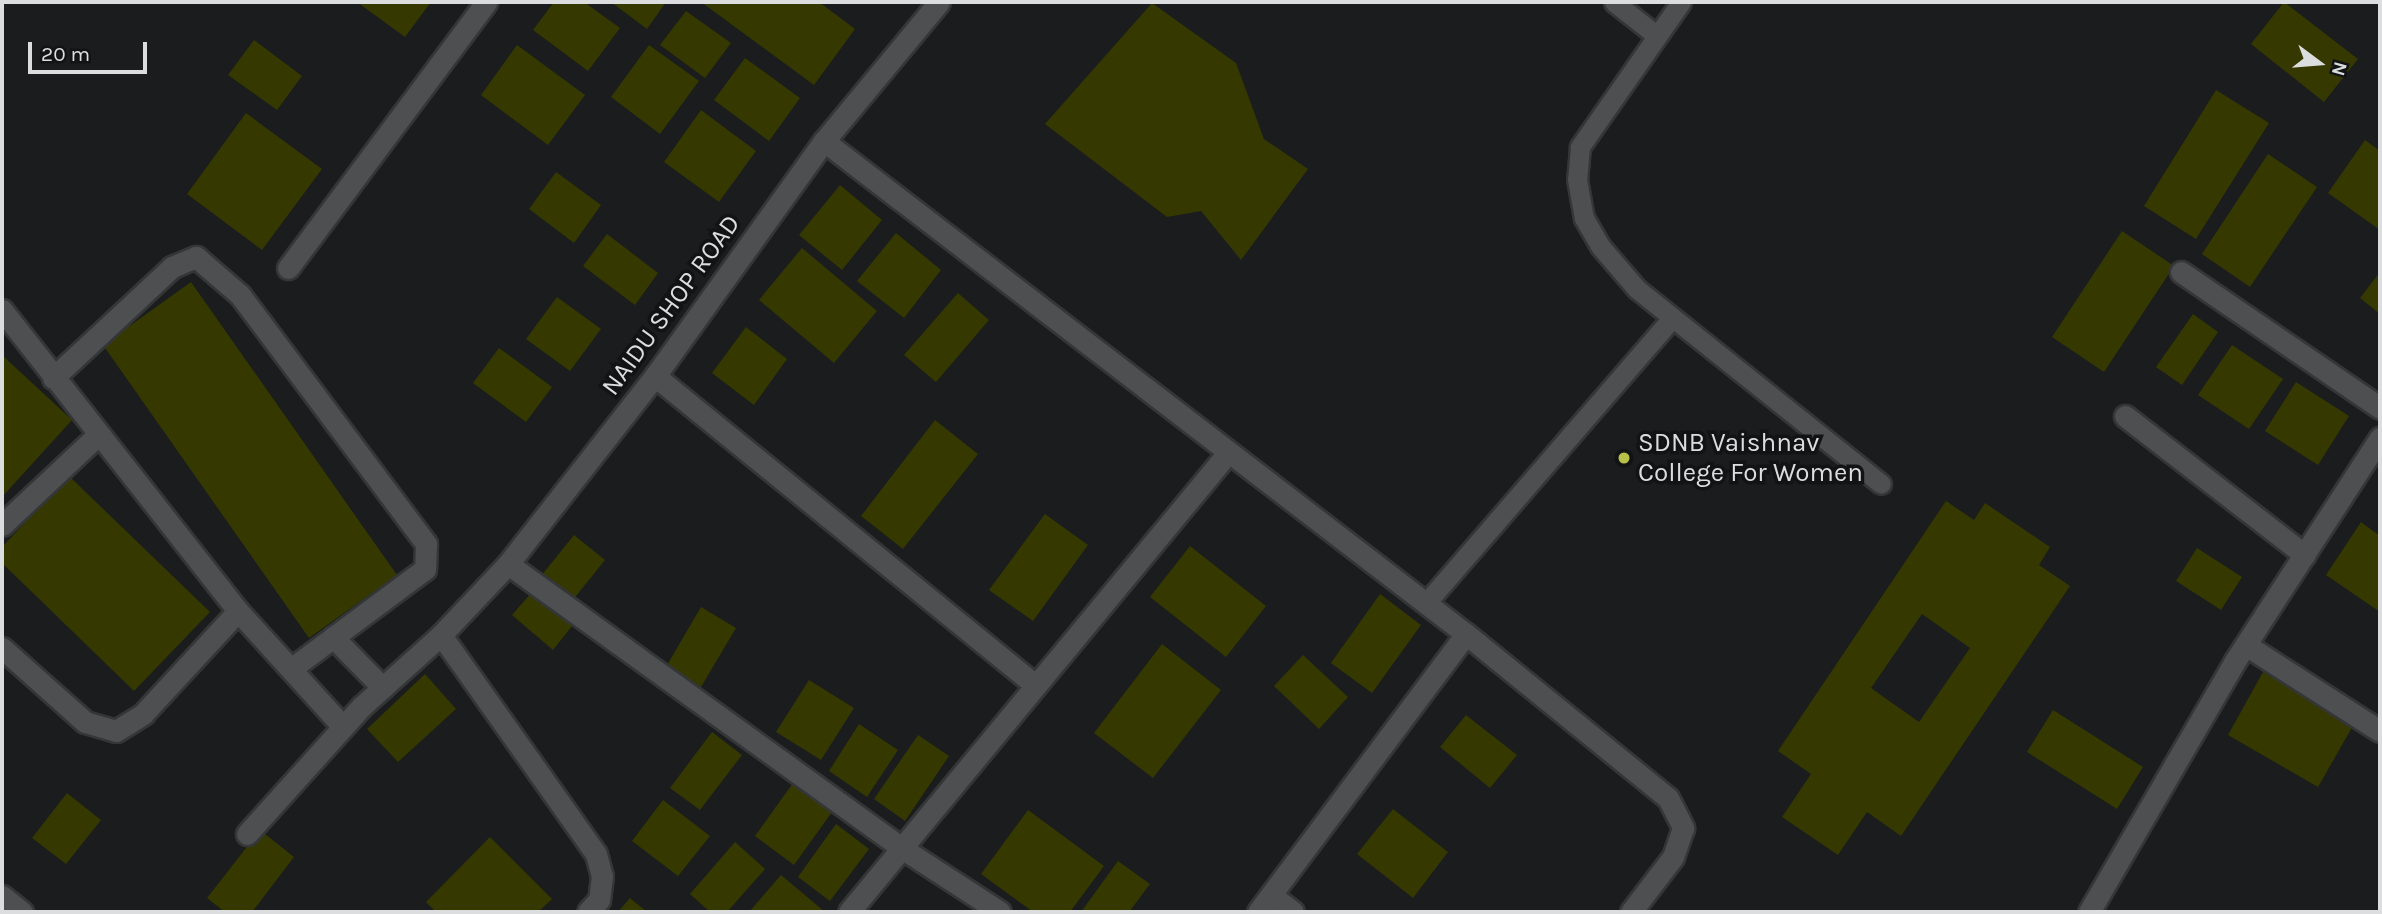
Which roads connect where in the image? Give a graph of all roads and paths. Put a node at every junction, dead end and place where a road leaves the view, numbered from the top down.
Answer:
1 (486, 2) edge
2 (939, 2) edge
3 (1614, 2) edge
4 (1681, 2) edge
5 (1656, 35) junction
6 (824, 141) junction
7 (288, 268) dead end
8 (2181, 272) dead end
9 (2, 310) edge
10 (1672, 317) junction
11 (655, 376) junction
12 (53, 378) junction
13 (2380, 408) edge
14 (2125, 416) dead end
15 (98, 435) junction
16 (2380, 438) edge
17 (1227, 454) junction
18 (1881, 484) dead end
19 (2, 524) edge
20 (2305, 555) junction
21 (508, 564) junction
22 (1426, 603) junction
23 (238, 611) junction
24 (448, 629) junction
25 (1466, 634) junction
26 (333, 636) junction
27 (2246, 645) junction
28 (2, 648) edge
29 (292, 668) junction
30 (1035, 685) junction
31 (383, 688) junction
32 (343, 727) junction
33 (2380, 732) edge
34 (247, 834) dead end
35 (900, 847) junction
36 (2, 896) edge
37 (1265, 904) edge
38 (22, 912) edge
39 (588, 912) edge
40 (849, 912) edge
41 (1000, 912) edge
42 (1293, 912) edge
43 (1631, 912) edge
44 (2090, 912) edge

1 - 7 street
2 - 6 street, NAIDU SHOP ROAD
3 - 5 lane
4 - 5 lane
5 - 10 lane
6 - 11 street, NAIDU SHOP ROAD
6 - 17 street
8 - 13 street
9 - 12 street
10 - 18 lane
10 - 22 lane
11 - 21 street, NAIDU SHOP ROAD
11 - 30 street
12 - 15 street
12 - 26 street
14 - 20 street
15 - 19 street
15 - 23 street
16 - 20 street
17 - 22 street
17 - 30 street
20 - 27 street
21 - 24 street, NAIDU SHOP ROAD
21 - 35 street
22 - 25 street
23 - 28 street
23 - 29 street
24 - 31 street, NAIDU SHOP ROAD
24 - 39 street
25 - 37 street
25 - 43 street
26 - 29 street
26 - 31 street
27 - 33 street
27 - 44 street
29 - 32 street
30 - 35 street
31 - 32 street, NAIDU SHOP ROAD
32 - 34 street, NAIDU SHOP ROAD
35 - 40 street
35 - 41 street
36 - 38 street
37 - 42 street

